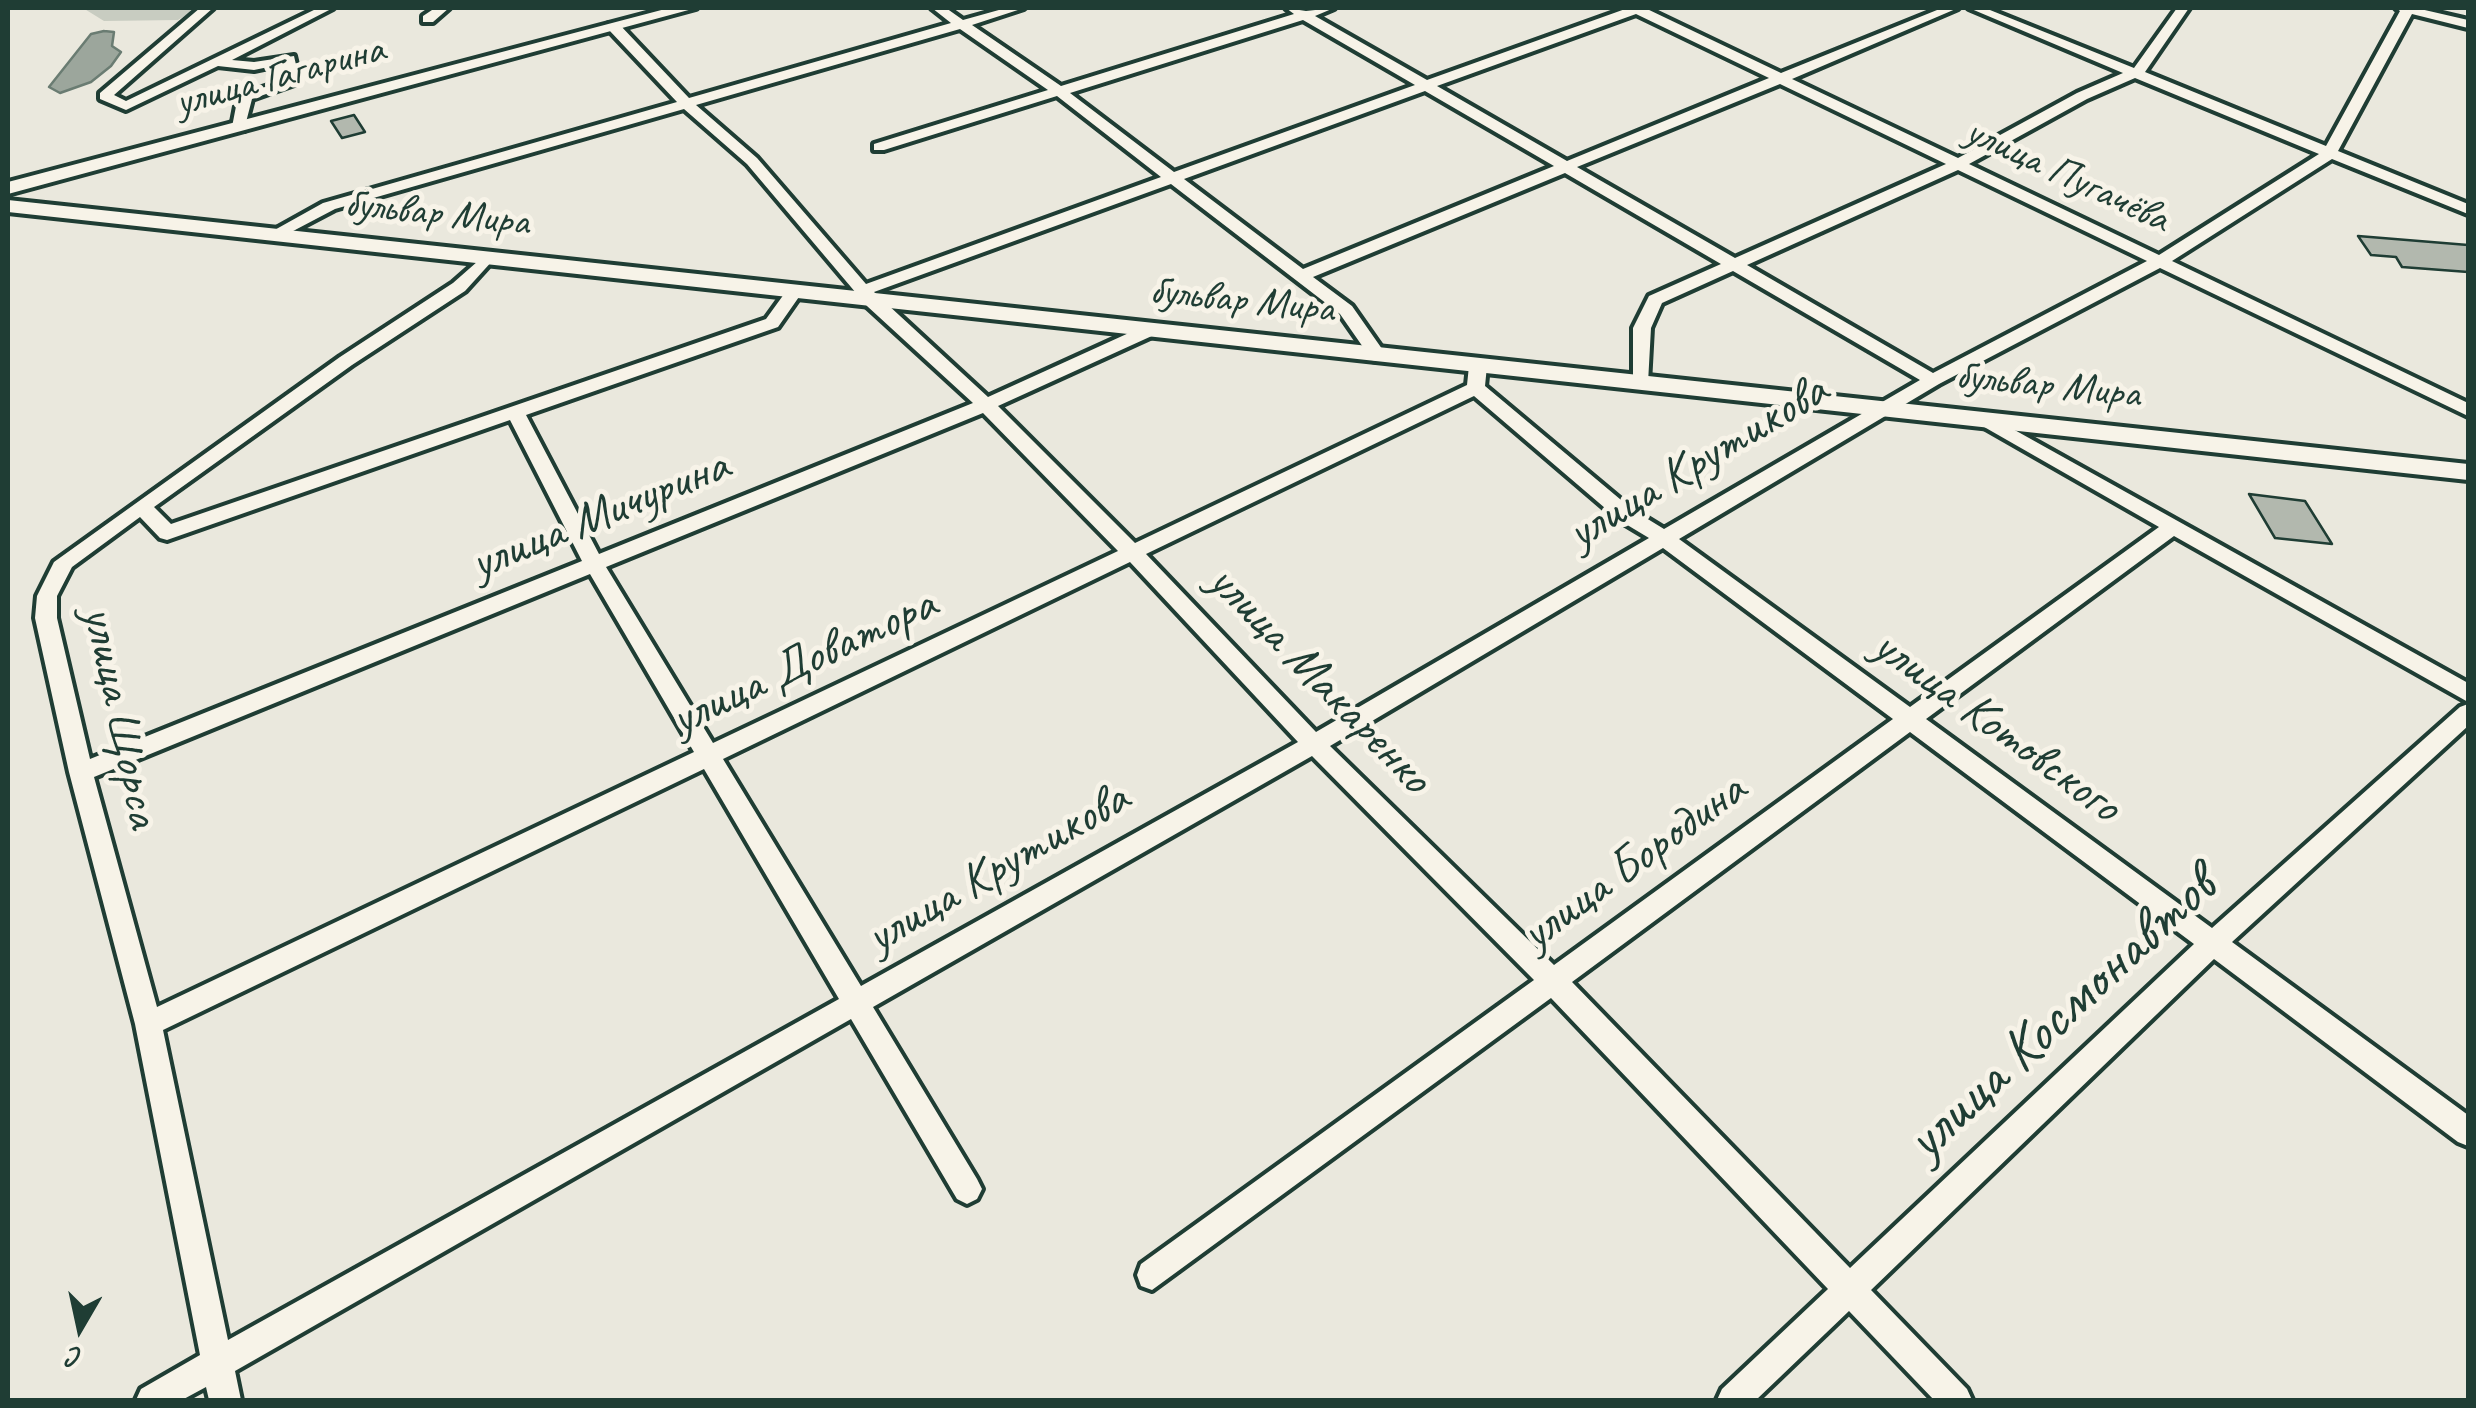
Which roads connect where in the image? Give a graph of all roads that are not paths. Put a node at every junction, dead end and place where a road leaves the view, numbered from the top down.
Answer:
1 (207, 8) edge
2 (328, 8) edge
3 (443, 8) edge
4 (686, 8) edge
5 (938, 8) edge
6 (1018, 8) edge
7 (1328, 8) edge
8 (1636, 8) edge
9 (1952, 8) edge
10 (1976, 8) edge
11 (2183, 8) edge
12 (2405, 8) edge
13 (1299, 11) edge
14 (428, 19) dead end
15 (961, 24) junction
16 (2468, 24) edge
17 (614, 27) junction
18 (214, 62) junction
19 (2139, 72) junction
20 (1782, 77) junction
21 (1426, 85) junction
22 (1060, 92) junction
23 (689, 106) junction
24 (239, 127) junction
25 (879, 147) dead end
26 (2329, 154) junction
27 (1958, 164) junction
28 (1566, 166) junction
29 (1171, 178) junction
30 (8, 188) edge
31 (8, 206) edge
32 (2468, 209) edge
33 (270, 237) junction
34 (486, 260) junction
35 (2162, 260) junction
36 (1731, 266) junction
37 (1300, 276) junction
38 (793, 294) junction
39 (869, 296) junction
40 (1148, 332) junction
41 (1378, 356) junction
42 (1477, 377) junction
43 (1934, 380) junction
44 (1639, 383) junction
45 (986, 405) junction
46 (1883, 409) junction
47 (2468, 410) edge
48 (516, 412) junction
49 (1986, 420) junction
50 (2468, 472) edge
51 (142, 507) junction
52 (2171, 528) junction
53 (1664, 538) junction
54 (1135, 555) junction
55 (594, 564) junction
56 (2468, 693) edge
57 (2468, 713) edge
58 (1908, 717) junction
59 (1314, 744) junction
60 (708, 754) junction
61 (81, 772) junction
62 (2214, 943) junction
63 (1552, 979) junction
64 (858, 1003) junction
65 (148, 1024) junction
66 (2468, 1132) edge
67 (967, 1189) dead end
68 (1152, 1275) dead end
69 (1846, 1288) junction
70 (218, 1366) junction
71 (152, 1400) edge
72 (226, 1400) edge
73 (1733, 1400) edge
74 (1956, 1400) edge

1 - 18 street
2 - 18 street
3 - 14 street
4 - 17 main road, улица Гагарина
5 - 15 street
6 - 15 street
7 - 13 street
8 - 20 street, улица Пугачёва
8 - 21 street
9 - 20 street
10 - 19 street
11 - 19 street
12 - 16 street
12 - 26 street
13 - 21 street
13 - 22 street
15 - 22 street
15 - 23 street
17 - 23 street, улица Макаренко
17 - 24 main road, улица Гагарина
18 - 24 street
19 - 26 street
19 - 27 street
20 - 27 street, улица Пугачёва
20 - 28 street
21 - 28 street
21 - 29 street
22 - 25 street
22 - 29 street
23 - 33 street
23 - 39 street, улица Макаренко
24 - 30 main road, улица Гагарина
26 - 32 street
26 - 35 street
27 - 35 street, улица Пугачёва
27 - 36 street
28 - 36 street
28 - 37 street
29 - 37 street
29 - 39 street
31 - 33 main road, бульвар Мира
33 - 34 main road, бульвар Мира
34 - 38 main road, бульвар Мира
34 - 51 street, улица Щорса
35 - 43 street
35 - 47 street, улица Пугачёва
36 - 43 street
36 - 44 street
37 - 41 street
38 - 39 main road, бульвар Мира
38 - 48 street
39 - 40 main road, бульвар Мира
39 - 45 street, улица Макаренко
40 - 41 main road, бульвар Мира
40 - 45 street, улица Мичурина
41 - 42 main road, бульвар Мира
42 - 44 main road, бульвар Мира
42 - 53 street, улица Котовского
42 - 54 street, улица Доватора
43 - 46 street, улица Крутикова
44 - 46 main road, бульвар Мира
45 - 54 street, улица Макаренко
45 - 55 street, улица Мичурина
46 - 49 main road, бульвар Мира
46 - 53 street, улица Крутикова
48 - 51 street
48 - 55 street
49 - 50 main road, бульвар Мира
49 - 52 street
51 - 61 street, улица Щорса
52 - 56 street
52 - 58 street, улица Бородина
53 - 58 street, улица Котовского
53 - 59 street, улица Крутикова
54 - 59 street, улица Макаренко
54 - 60 street, улица Доватора
55 - 60 street
55 - 61 street, улица Мичурина
57 - 62 street, улица Космонавтов
58 - 62 street, улица Котовского
58 - 63 street, улица Бородина
59 - 63 street, улица Макаренко
59 - 64 street, улица Крутикова
60 - 64 street
60 - 65 street, улица Доватора
61 - 65 street, улица Щорса
62 - 66 street, улица Котовского
62 - 69 street, улица Космонавтов
63 - 68 street, улица Бородина
63 - 69 street, улица Макаренко
64 - 67 street
64 - 70 street, улица Крутикова
65 - 70 street, улица Щорса
69 - 73 street, улица Космонавтов
69 - 74 street, улица Макаренко
70 - 71 street, улица Крутикова
70 - 72 street, улица Щорса

